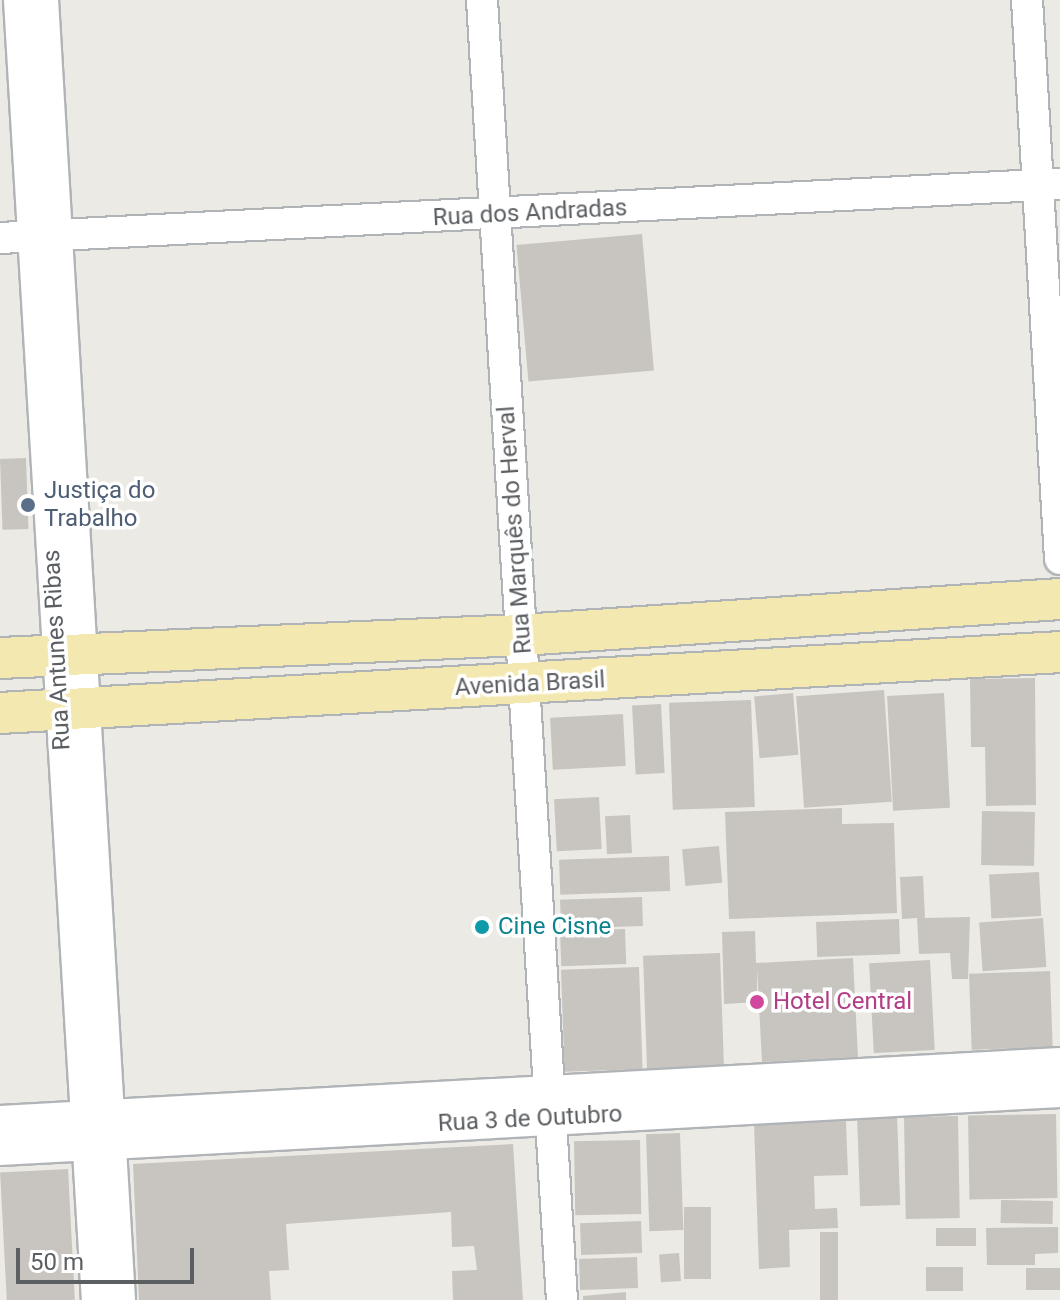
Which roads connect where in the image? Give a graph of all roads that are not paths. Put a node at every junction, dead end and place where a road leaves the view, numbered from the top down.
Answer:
1 (19, 0) edge
2 (43, 0) edge
3 (482, 0) edge
4 (1027, 0) edge
5 (1049, 185) edge
6 (496, 215) junction
7 (46, 236) junction
8 (0, 238) edge
9 (1060, 559) edge
10 (1060, 599) edge
11 (521, 635) junction
12 (1060, 652) edge
13 (69, 654) junction
14 (0, 658) edge
15 (525, 684) junction
16 (73, 709) junction
17 (0, 713) edge
18 (1060, 1063) edge
19 (770, 1092) junction
20 (1060, 1092) edge
21 (550, 1104) junction
22 (0, 1121) edge
23 (98, 1130) junction
24 (0, 1150) edge
25 (108, 1300) edge
26 (562, 1300) edge

1 - 7 street, Rua Antunes Ribas
2 - 7 street, Rua Antunes Ribas
3 - 6 street, Rua Marquês do Herval
4 - 5 street
5 - 6 street, Rua dos Andradas
5 - 9 street
6 - 7 street, Rua dos Andradas
6 - 11 street, Rua Marquês do Herval
7 - 8 street, Rua dos Andradas
7 - 13 street, Rua Antunes Ribas
10 - 11 main road, Avenida Brasil
11 - 13 main road, Avenida Brasil
11 - 15 street, Rua Marquês do Herval
12 - 15 main road, Avenida Brasil
13 - 14 main road, Avenida Brasil
13 - 16 street, Rua Antunes Ribas
15 - 16 main road, Avenida Brasil
15 - 21 street, Rua Marquês do Herval
16 - 17 main road, Avenida Brasil
16 - 23 street, Rua Antunes Ribas
18 - 19 street, Rua 3 de Outubro
19 - 20 street, Rua 3 de Outubro
19 - 21 street, Rua 3 de Outubro
21 - 23 street, Rua 3 de Outubro
21 - 26 street, Rua Marquês do Herval
22 - 23 street, Rua 3 de Outubro
23 - 24 street, Rua 3 de Outubro
23 - 25 street, Rua Antunes Ribas

